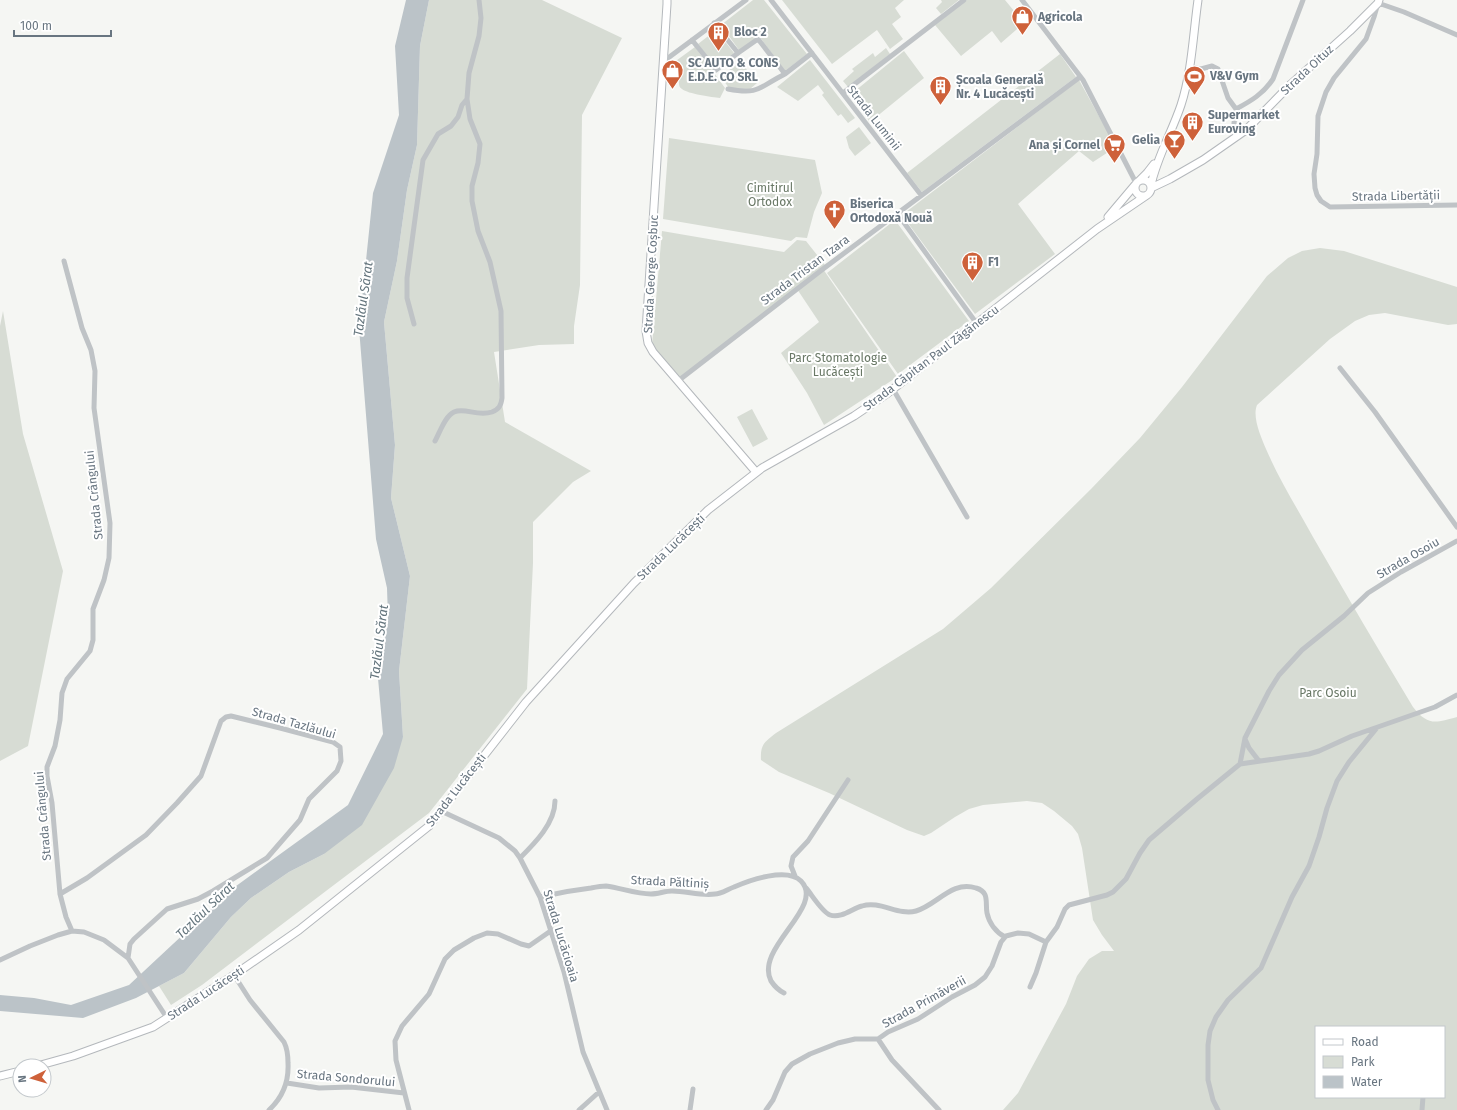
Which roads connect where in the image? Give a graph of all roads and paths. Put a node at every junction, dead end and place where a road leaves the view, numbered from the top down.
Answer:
1 (479, 0) edge
2 (666, 0) edge
3 (746, 0) edge
4 (771, 0) edge
5 (964, 0) edge
6 (1022, 0) edge
7 (1198, 0) edge
8 (1303, 0) edge
9 (1378, 2) edge
10 (714, 24) junction
11 (1457, 35) edge
12 (692, 40) junction
13 (738, 53) junction
14 (812, 53) junction
15 (664, 61) junction
16 (1189, 67) junction
17 (785, 74) junction
18 (1080, 77) junction
19 (728, 89) dead end
20 (843, 93) junction
21 (467, 99) junction
22 (1236, 109) junction
23 (1238, 137) junction
24 (1163, 150) junction
25 (1137, 183) junction
26 (1151, 187) junction
27 (921, 195) junction
28 (1147, 195) junction
29 (1457, 205) edge
30 (897, 213) junction
31 (1097, 229) junction
32 (64, 261) dead end
33 (414, 324) dead end
34 (977, 324) junction
35 (1340, 368) dead end
36 (678, 381) junction
37 (893, 389) junction
38 (435, 441) dead end
39 (756, 472) junction
40 (967, 517) dead end
41 (1457, 527) edge
42 (1457, 541) edge
43 (1457, 695) edge
44 (1377, 729) junction
45 (1245, 738) junction
46 (1259, 761) junction
47 (1240, 764) junction
48 (848, 780) dead end
49 (555, 801) dead end
50 (441, 811) junction
51 (520, 858) junction
52 (795, 876) junction
53 (804, 886) junction
54 (60, 894) junction
55 (540, 897) junction
56 (552, 930) junction
57 (72, 931) junction
58 (1005, 937) junction
59 (1046, 942) junction
60 (128, 958) junction
61 (0, 960) edge
62 (234, 975) junction
63 (1030, 987) dead end
64 (784, 993) dead end
65 (167, 1018) junction
66 (878, 1039) junction
67 (52, 1062) edge
68 (12, 1073) edge
69 (0, 1076) edge
70 (287, 1083) junction
71 (693, 1090) dead end
72 (600, 1092) junction
73 (404, 1093) junction
74 (1423, 1098) edge
75 (269, 1110) edge
76 (409, 1110) edge
77 (579, 1110) edge
78 (607, 1110) edge
79 (690, 1110) edge
80 (766, 1110) edge
81 (939, 1110) edge
82 (1218, 1110) edge
83 (1422, 1110) edge

1 - 21 street
2 - 15 main road, Strada George Coșbuc
3 - 10 street
4 - 14 street, Strada Luminii
5 - 20 street
6 - 18 street
7 - 16 main road, Strada Căpitan Paul Zăgănescu
8 - 22 street
9 - 11 street
9 - 23 main road, Strada Oituz
9 - 29 street, Strada Libertății
10 - 12 street
10 - 13 street
12 - 13 street
12 - 15 street
13 - 17 street
14 - 17 street
14 - 20 street, Strada Luminii
15 - 36 main road, Strada George Coșbuc
16 - 22 street
16 - 24 main road, Strada Căpitan Paul Zăgănescu
17 - 19 street
18 - 25 street
18 - 27 street, Strada Tristan Tzara
20 - 27 street, Strada Luminii
21 - 33 street
21 - 38 street
22 - 23 street
23 - 26 main road, Strada Oituz
24 - 25 main road, Strada Căpitan Paul Zăgănescu
24 - 26 main road, Strada Căpitan Paul Zăgănescu
25 - 26 main road
25 - 28 main road
25 - 31 main road, Strada Căpitan Paul Zăgănescu
26 - 28 main road, Strada Căpitan Paul Zăgănescu
27 - 30 street, Strada Tristan Tzara
28 - 31 main road, Strada Căpitan Paul Zăgănescu
30 - 34 street
30 - 36 street, Strada Tristan Tzara
31 - 34 main road, Strada Căpitan Paul Zăgănescu
32 - 54 street, Strada Crângului
34 - 37 main road, Strada Căpitan Paul Zăgănescu
35 - 41 street
36 - 39 main road, Strada George Coșbuc
37 - 39 main road, Strada Căpitan Paul Zăgănescu
37 - 40 street
39 - 50 main road, Strada Lucăcești
42 - 45 street, Strada Osoiu
43 - 44 street
44 - 46 street
44 - 82 street
45 - 46 street
45 - 47 street, Strada Osoiu
46 - 47 street
47 - 59 street
48 - 52 street
49 - 51 street
50 - 51 street, Strada Lucăcioaia
50 - 62 main road, Strada Lucăcești
51 - 55 street, Strada Lucăcioaia
52 - 53 street
52 - 55 street, Strada Păltiniș
53 - 58 street
53 - 64 street
54 - 57 street, Strada Crângului
54 - 60 street, Strada Tazlăului
55 - 56 street, Strada Lucăcioaia
56 - 72 street, Strada Lucăcioaia
56 - 73 street, Strada Sondorului
57 - 60 street
57 - 61 street
58 - 59 street
58 - 66 street, Strada Primăverii
59 - 63 street
60 - 65 street
62 - 65 main road, Strada Lucăcești
62 - 70 street
65 - 67 main road, Strada Lucăcești
66 - 80 street, Strada Primăverii
66 - 81 street
68 - 69 main road
70 - 73 street, Strada Sondorului
70 - 75 street
71 - 79 street
72 - 77 street
72 - 78 street, Strada Lucăcioaia
73 - 76 street, Strada Sondorului
74 - 83 street

